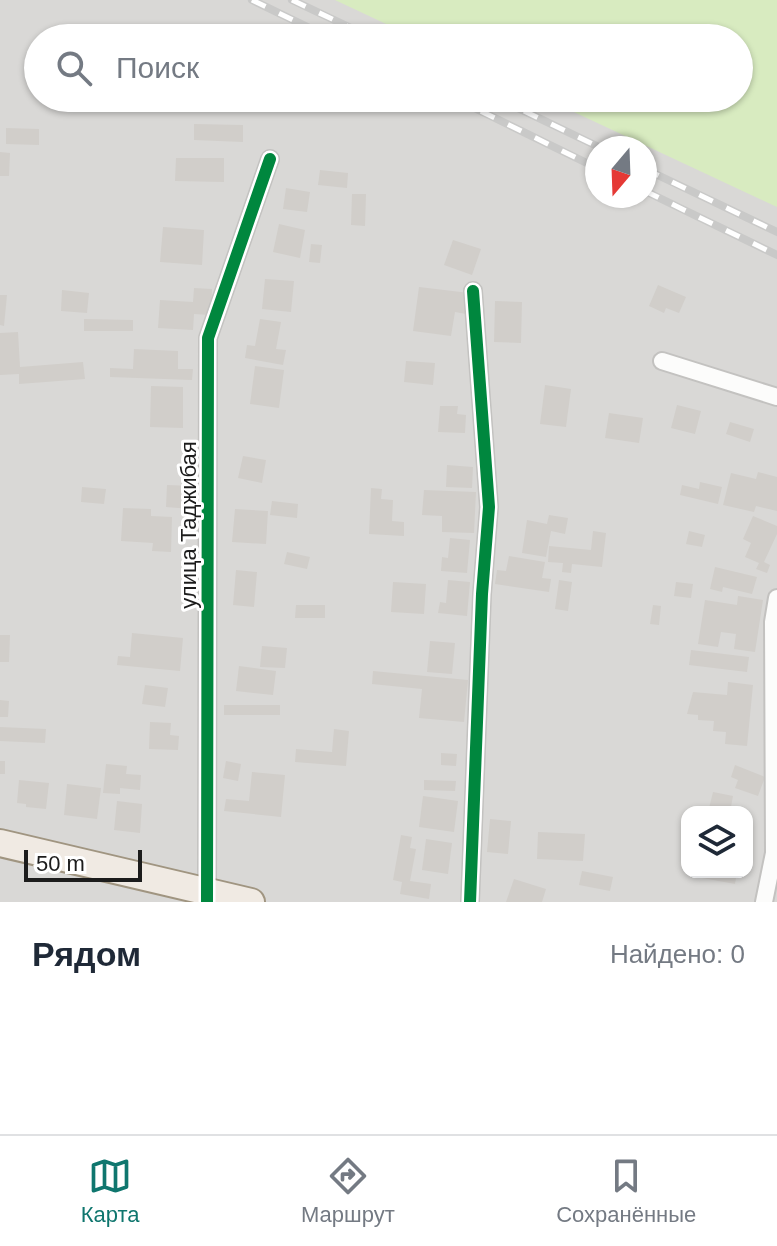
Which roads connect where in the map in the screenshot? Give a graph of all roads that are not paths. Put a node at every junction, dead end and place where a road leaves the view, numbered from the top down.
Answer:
1 (270, 159) dead end
2 (473, 291) dead end
3 (662, 361) dead end
4 (777, 397) edge
5 (777, 598) edge
6 (775, 622) edge
7 (0, 843) edge
8 (207, 896) edge
9 (251, 902) edge
10 (470, 902) edge
11 (764, 902) edge

1 - 8 street, улица Таджибая
2 - 10 street
3 - 4 street
5 - 6 street
6 - 11 street
7 - 8 main road
8 - 9 main road

